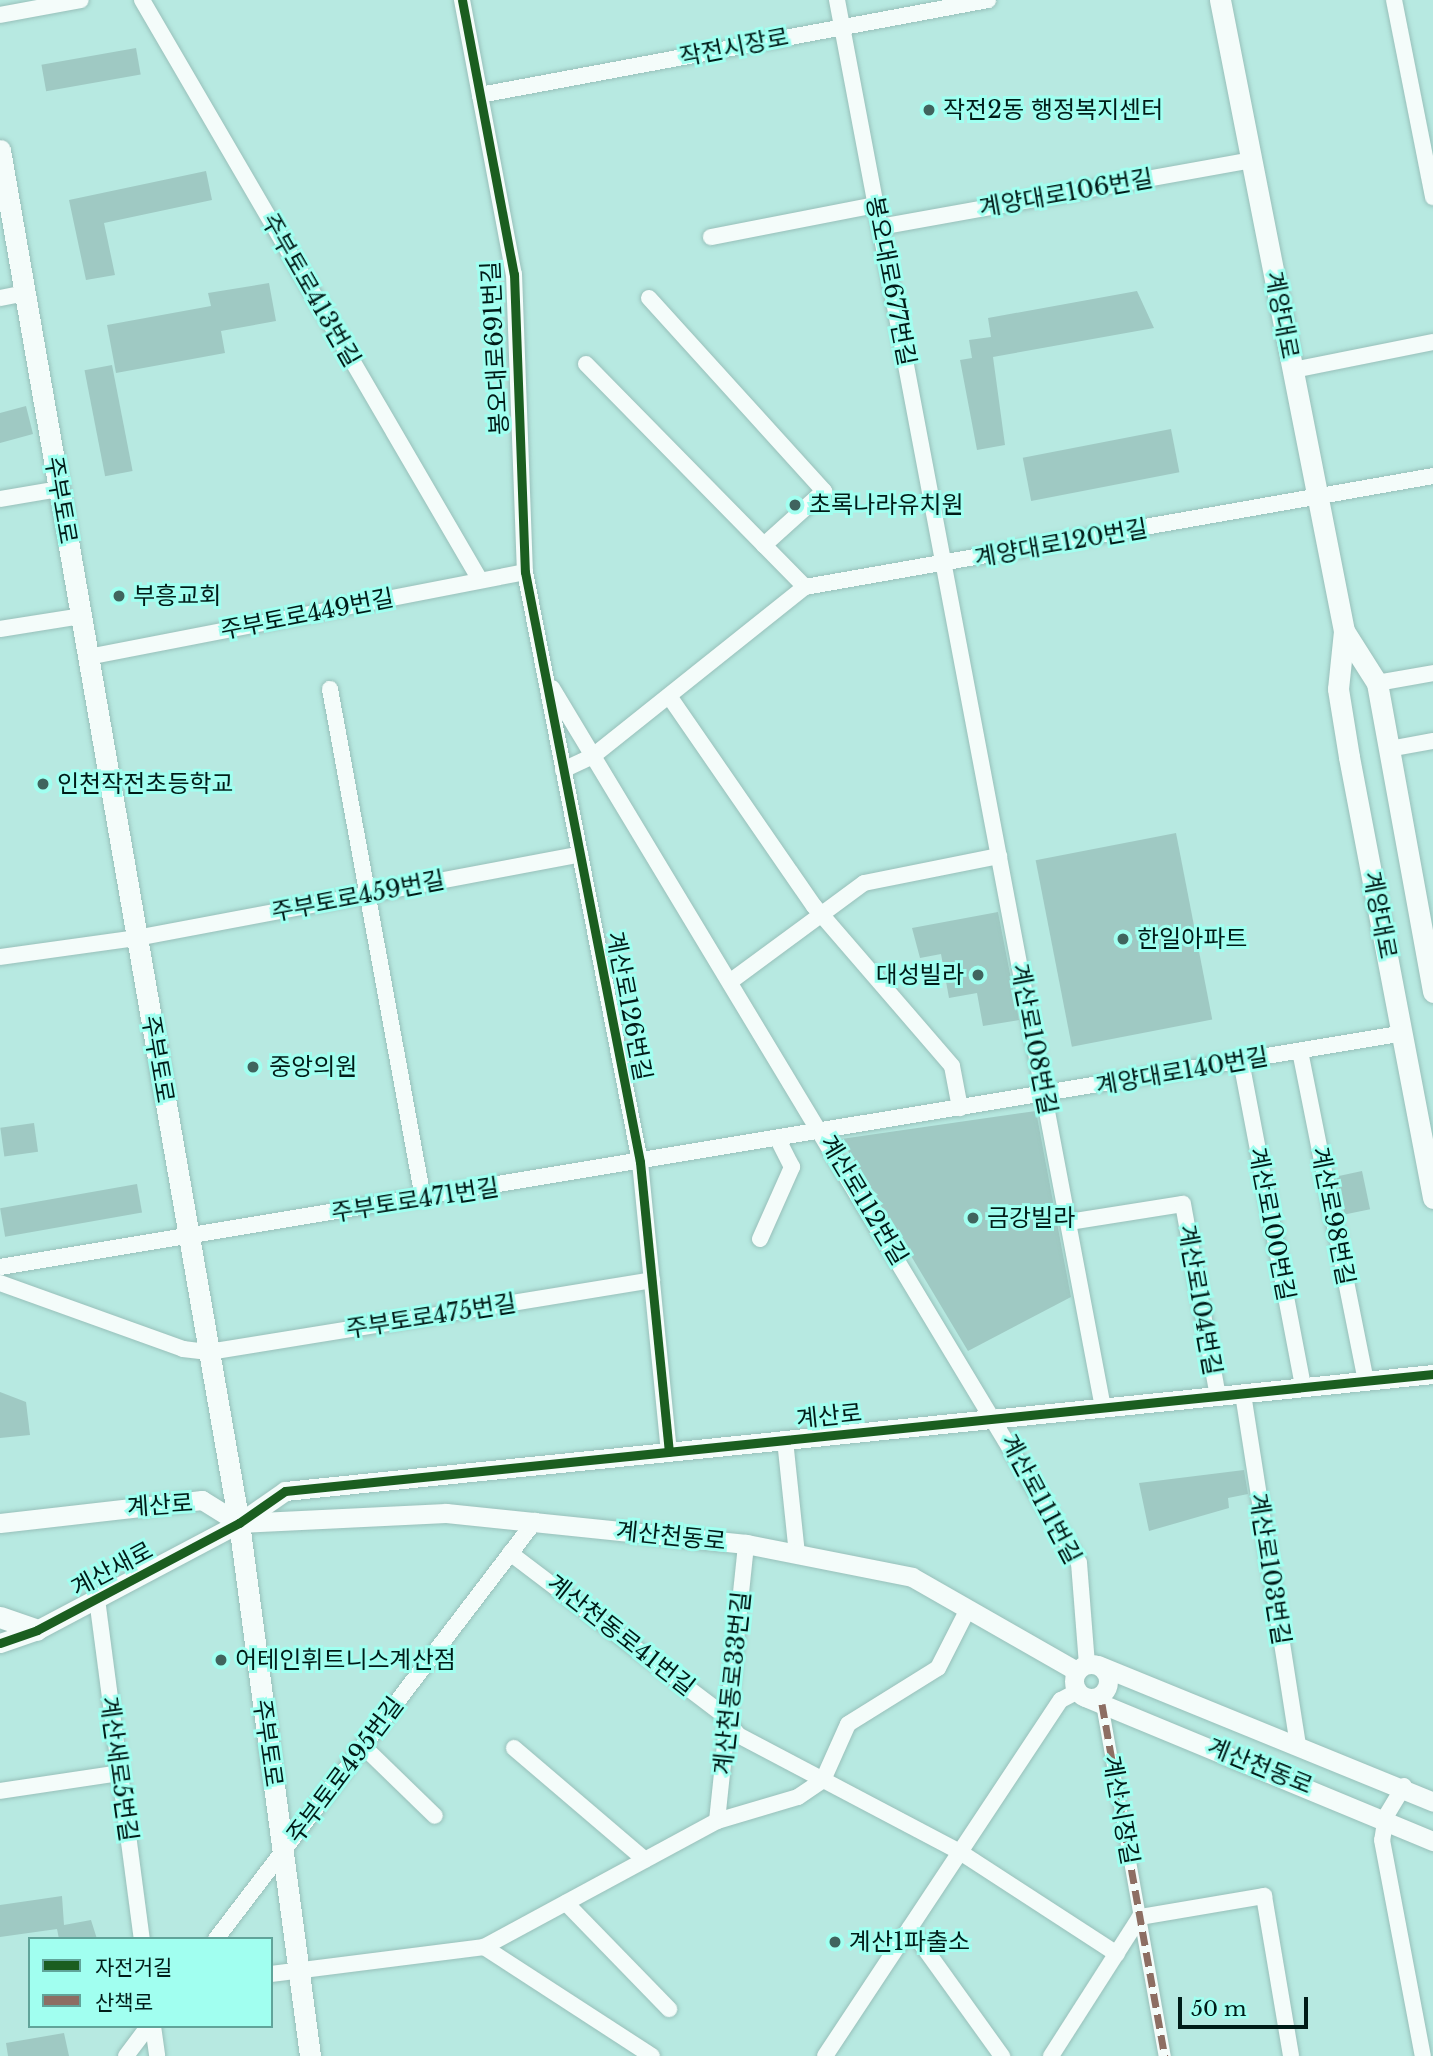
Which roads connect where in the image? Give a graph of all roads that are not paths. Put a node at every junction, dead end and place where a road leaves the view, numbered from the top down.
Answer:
1 (81, 0) edge
2 (142, 0) edge
3 (461, 0) edge
4 (837, 0) edge
5 (988, 0) edge
6 (1220, 0) edge
7 (1394, 0) edge
8 (0, 15) edge
9 (842, 27) junction
10 (480, 95) junction
11 (0, 150) edge
12 (1252, 160) junction
13 (1433, 197) edge
14 (876, 205) junction
15 (880, 227) junction
16 (711, 237) dead end
17 (25, 293) junction
18 (0, 298) edge
19 (649, 298) dead end
20 (1433, 342) edge
21 (586, 364) dead end
22 (1293, 370) junction
23 (1433, 476) edge
24 (59, 489) junction
25 (1317, 498) junction
26 (0, 499) edge
27 (764, 545) junction
28 (944, 563) junction
29 (525, 572) junction
30 (480, 580) junction
31 (805, 587) junction
32 (81, 615) junction
33 (0, 629) edge
34 (1344, 631) junction
35 (88, 657) junction
36 (1433, 673) edge
37 (545, 677) junction
38 (1377, 683) junction
39 (330, 689) dead end
40 (669, 696) junction
41 (1433, 741) edge
42 (1389, 749) junction
43 (593, 756) junction
44 (564, 770) junction
45 (580, 854) junction
46 (999, 856) junction
47 (369, 894) junction
48 (824, 913) junction
49 (137, 938) junction
50 (0, 957) edge
51 (731, 981) junction
52 (1433, 992) edge
53 (1404, 1033) junction
54 (1300, 1051) junction
55 (1241, 1061) junction
56 (1044, 1094) junction
57 (960, 1108) junction
58 (822, 1131) junction
59 (778, 1139) junction
60 (640, 1162) junction
61 (423, 1198) junction
62 (1433, 1198) edge
63 (1069, 1222) junction
64 (190, 1237) junction
65 (760, 1240) dead end
66 (0, 1267) edge
67 (652, 1280) junction
68 (0, 1283) edge
69 (209, 1352) junction
70 (1433, 1374) edge
71 (1366, 1381) junction
72 (1303, 1387) junction
73 (1242, 1394) junction
74 (1218, 1396) junction
75 (1103, 1408) junction
76 (998, 1419) junction
77 (785, 1440) junction
78 (670, 1452) junction
79 (535, 1521) junction
80 (0, 1523) edge
81 (239, 1523) junction
82 (746, 1544) junction
83 (510, 1553) junction
84 (797, 1554) junction
85 (97, 1599) junction
86 (968, 1609) junction
87 (0, 1618) edge
88 (37, 1630) junction
89 (0, 1643) edge
90 (1087, 1667) junction
91 (1088, 1697) junction
92 (728, 1721) junction
93 (363, 1745) junction
94 (1298, 1745) junction
95 (514, 1748) dead end
96 (120, 1773) junction
97 (823, 1780) junction
98 (1404, 1786) junction
99 (0, 1791) edge
100 (1433, 1802) edge
101 (435, 1816) dead end
102 (1386, 1816) junction
103 (717, 1821) junction
104 (1433, 1840) edge
105 (283, 1851) junction
106 (960, 1852) junction
107 (645, 1860) junction
108 (566, 1903) junction
109 (1140, 1917) junction
110 (910, 1928) junction
111 (142, 1937) edge
112 (218, 1937) edge
113 (484, 1947) junction
114 (1116, 1954) junction
115 (299, 1970) junction
116 (273, 1974) edge
117 (669, 2009) dead end
118 (149, 2028) edge
119 (151, 2028) edge
120 (126, 2056) edge
121 (157, 2056) edge
122 (310, 2056) edge
123 (652, 2056) edge
124 (825, 2056) edge
125 (1002, 2056) edge
126 (1051, 2056) edge
127 (1165, 2056) edge
128 (1291, 2056) edge
129 (1423, 2056) edge

1 - 8 street
2 - 30 street, 주부토로413번길
3 - 10 street, 봉오대로691번길
4 - 9 street, 봉오대로677번길
5 - 9 street, 작전시장로
6 - 12 main road, 계양대로
7 - 13 street
9 - 10 street, 작전시장로
9 - 14 street, 봉오대로677번길
10 - 29 street, 봉오대로691번길
11 - 17 main road, 주부토로
12 - 15 street, 계양대로106번길
12 - 22 main road, 계양대로
14 - 15 street, 봉오대로677번길
14 - 16 street
15 - 28 street, 봉오대로677번길
17 - 18 street
17 - 24 main road, 주부토로
19 - 27 street
20 - 22 street
21 - 27 street
22 - 25 main road, 계양대로
23 - 25 street, 계양대로120번길
24 - 26 street
24 - 32 main road, 주부토로
25 - 28 street, 계양대로120번길
25 - 34 main road, 계양대로
27 - 31 street
28 - 31 street, 계양대로120번길
28 - 46 street, 계산로108번길
29 - 30 street, 주부토로449번길
29 - 37 street, 계산로126번길
30 - 35 street, 주부토로449번길
31 - 40 street, 계양대로120번길
32 - 33 street
32 - 35 main road, 주부토로
34 - 38 main road, 계양대로
34 - 53 main road, 계양대로
35 - 49 main road, 주부토로
36 - 38 street
37 - 43 street, 계산로112번길
37 - 44 street, 계산로126번길
38 - 42 main road, 계양대로
39 - 47 street
40 - 43 street, 계양대로120번길
40 - 48 street
41 - 42 street
42 - 52 main road, 계양대로
43 - 44 street, 계양대로120번길
43 - 51 street, 계산로112번길
44 - 45 street, 계산로126번길
45 - 47 street, 주부토로459번길
45 - 60 street, 계산로126번길
46 - 48 street
46 - 56 street, 계산로108번길
47 - 49 street, 주부토로459번길
47 - 61 street
48 - 51 street
48 - 57 street
49 - 50 street, 주부토로459번길
49 - 64 main road, 주부토로
51 - 58 street, 계산로112번길
53 - 54 street, 계양대로140번길
53 - 62 main road, 계양대로
54 - 55 street, 계양대로140번길
54 - 71 street, 계산로98번길
55 - 56 street, 계양대로140번길
55 - 72 street, 계산로100번길
56 - 57 street, 계양대로140번길
56 - 63 street, 계산로108번길
57 - 58 street, 계양대로140번길
58 - 59 street, 계양대로140번길
58 - 76 street, 계산로112번길
59 - 60 street, 계양대로140번길
59 - 65 street
60 - 61 street, 주부토로471번길
60 - 67 street, 계산로126번길
61 - 64 street, 주부토로471번길
63 - 74 street, 계산로104번길
63 - 75 street, 계산로108번길
64 - 66 street, 주부토로471번길
64 - 69 main road, 주부토로
67 - 69 street, 주부토로475번길
67 - 78 street, 계산로126번길
68 - 69 street, 주부토로475번길
69 - 81 main road, 주부토로
70 - 71 street, 계산로
71 - 72 street, 계산로
72 - 73 street, 계산로
73 - 74 street, 계산로
73 - 94 street, 계산로103번길
74 - 75 street, 계산로
75 - 76 street, 계산로
76 - 77 street, 계산로
76 - 90 street, 계산로111번길
77 - 78 street, 계산로
77 - 84 street
78 - 81 street, 계산로
79 - 81 street, 계산천동로
79 - 82 street, 계산천동로
79 - 83 street, 주부토로495번길
80 - 81 street, 계산로
81 - 85 street, 계산새로
81 - 105 main road, 주부토로
82 - 84 street, 계산천동로
82 - 92 street, 계산천동로33번길
83 - 92 street, 계산천동로41번길
83 - 93 street, 주부토로495번길
84 - 86 street, 계산천동로
85 - 88 street, 계산새로
85 - 96 street, 계산새로5번길
86 - 90 street, 계산천동로
86 - 97 street
87 - 88 main road
88 - 89 street, 계산새로
90 - 91 street
90 - 91 street
90 - 94 street, 계산천동로
91 - 102 street, 계산천동로
91 - 106 street
91 - 109 street, 계산시장길
92 - 97 street, 계산천동로41번길
92 - 103 street, 계산천동로33번길
93 - 101 street
93 - 105 street, 주부토로495번길
94 - 98 street, 계산천동로
95 - 107 street
96 - 99 street
96 - 111 street, 계산새로5번길
97 - 103 street
97 - 106 street, 계산천동로41번길
98 - 100 street, 계산천동로
98 - 102 street
102 - 104 street, 계산천동로
102 - 129 street
103 - 107 street
105 - 112 street, 주부토로495번길
105 - 115 main road, 주부토로
106 - 110 street
106 - 114 street
107 - 108 street
108 - 113 street
108 - 117 street
109 - 114 street
109 - 127 street, 계산시장길
109 - 128 street
110 - 124 street
110 - 125 street
113 - 115 street
113 - 123 street
114 - 126 street
115 - 116 street
115 - 122 main road, 주부토로
118 - 120 street
119 - 121 street

